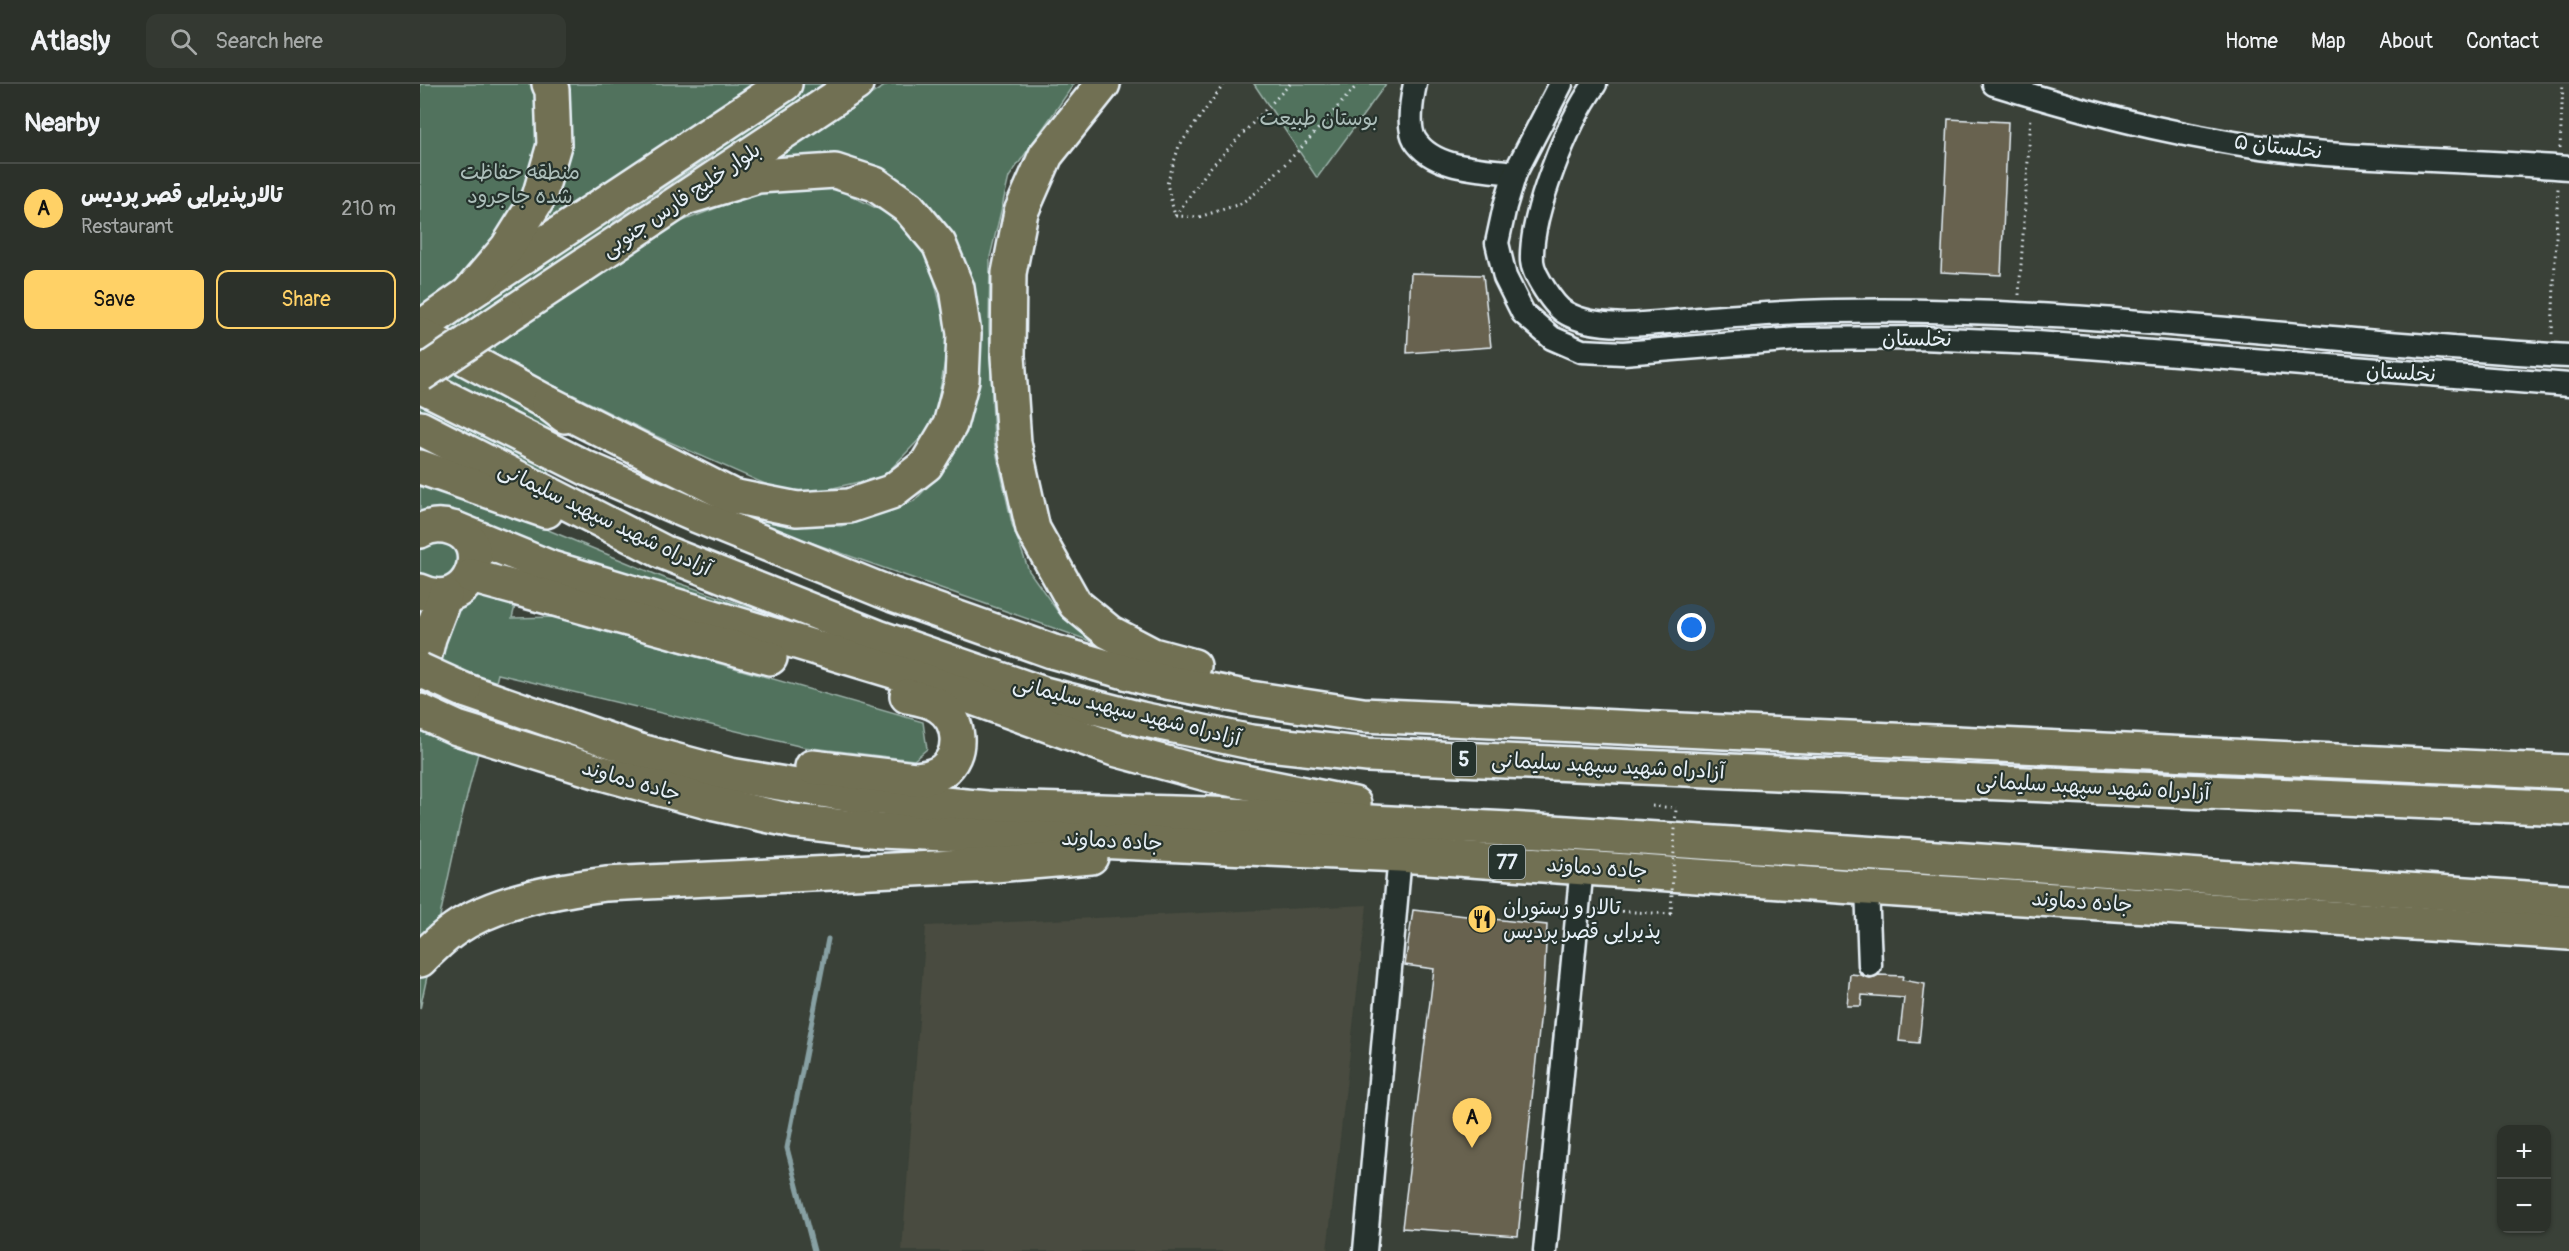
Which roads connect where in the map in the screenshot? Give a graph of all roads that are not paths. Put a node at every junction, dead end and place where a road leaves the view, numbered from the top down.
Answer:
1 (549, 84) edge
2 (785, 84) edge
3 (856, 84) edge
4 (1103, 84) edge
5 (1415, 84) edge
6 (1561, 84) edge
7 (1595, 84) edge
8 (1994, 84) edge
9 (2564, 168) edge
10 (1515, 173) junction
11 (685, 198) junction
12 (468, 294) junction
13 (420, 328) edge
14 (420, 334) edge
15 (2560, 356) edge
16 (420, 375) edge
17 (420, 385) edge
18 (2569, 385) edge
19 (548, 404) junction
20 (420, 428) edge
21 (420, 467) edge
22 (694, 515) junction
23 (456, 529) junction
24 (420, 531) edge
25 (663, 552) junction
26 (471, 576) junction
27 (432, 594) edge
28 (420, 670) edge
29 (420, 675) edge
30 (420, 711) edge
31 (1363, 715) junction
32 (560, 724) junction
33 (2569, 772) edge
34 (2569, 808) edge
35 (1509, 829) junction
36 (1224, 847) junction
37 (1400, 855) junction
38 (1582, 866) junction
39 (1868, 888) junction
40 (2569, 901) edge
41 (2569, 933) edge
42 (420, 960) edge
43 (1870, 965) dead end
44 (1365, 1251) edge
45 (1545, 1251) edge

1 - 12 highway
2 - 12 highway, بلوار خلیج فارس جنوبی
3 - 11 highway, بلوار خلیج فارس جنوبی
4 - 31 highway
5 - 10 street
6 - 10 street, نخلستان
7 - 15 street, نخلستان
8 - 9 street, نخلستان ۵
10 - 18 street, نخلستان
11 - 16 highway, بلوار خلیج فارس جنوبی, bridge
11 - 19 highway
12 - 13 highway
14 - 19 highway
17 - 22 highway, آزادراه شهید سپهبد سلیمانی / 5
19 - 22 highway
20 - 25 highway, آزادراه شهید سپهبد سلیمانی / 5
21 - 25 highway
22 - 31 highway, آزادراه شهید سپهبد سلیمانی / 5
23 - 24 highway
23 - 26 highway
23 - 35 highway
25 - 34 highway, آزادراه شهید سپهبد سلیمانی / 5
26 - 27 highway
26 - 32 highway
27 - 29 highway
28 - 32 highway, جاده دماوند / 77, bridge
30 - 36 highway, جاده دماوند / 77
31 - 33 highway, آزادراه شهید سپهبد سلیمانی / 5
32 - 35 highway, جاده دماوند / 77
35 - 40 highway, جاده دماوند / 77
36 - 37 highway, جاده دماوند / 77
36 - 42 highway
37 - 38 highway, جاده دماوند / 77
37 - 44 street
38 - 39 highway, جاده دماوند / 77
38 - 45 street
39 - 41 highway, جاده دماوند / 77
39 - 43 street

